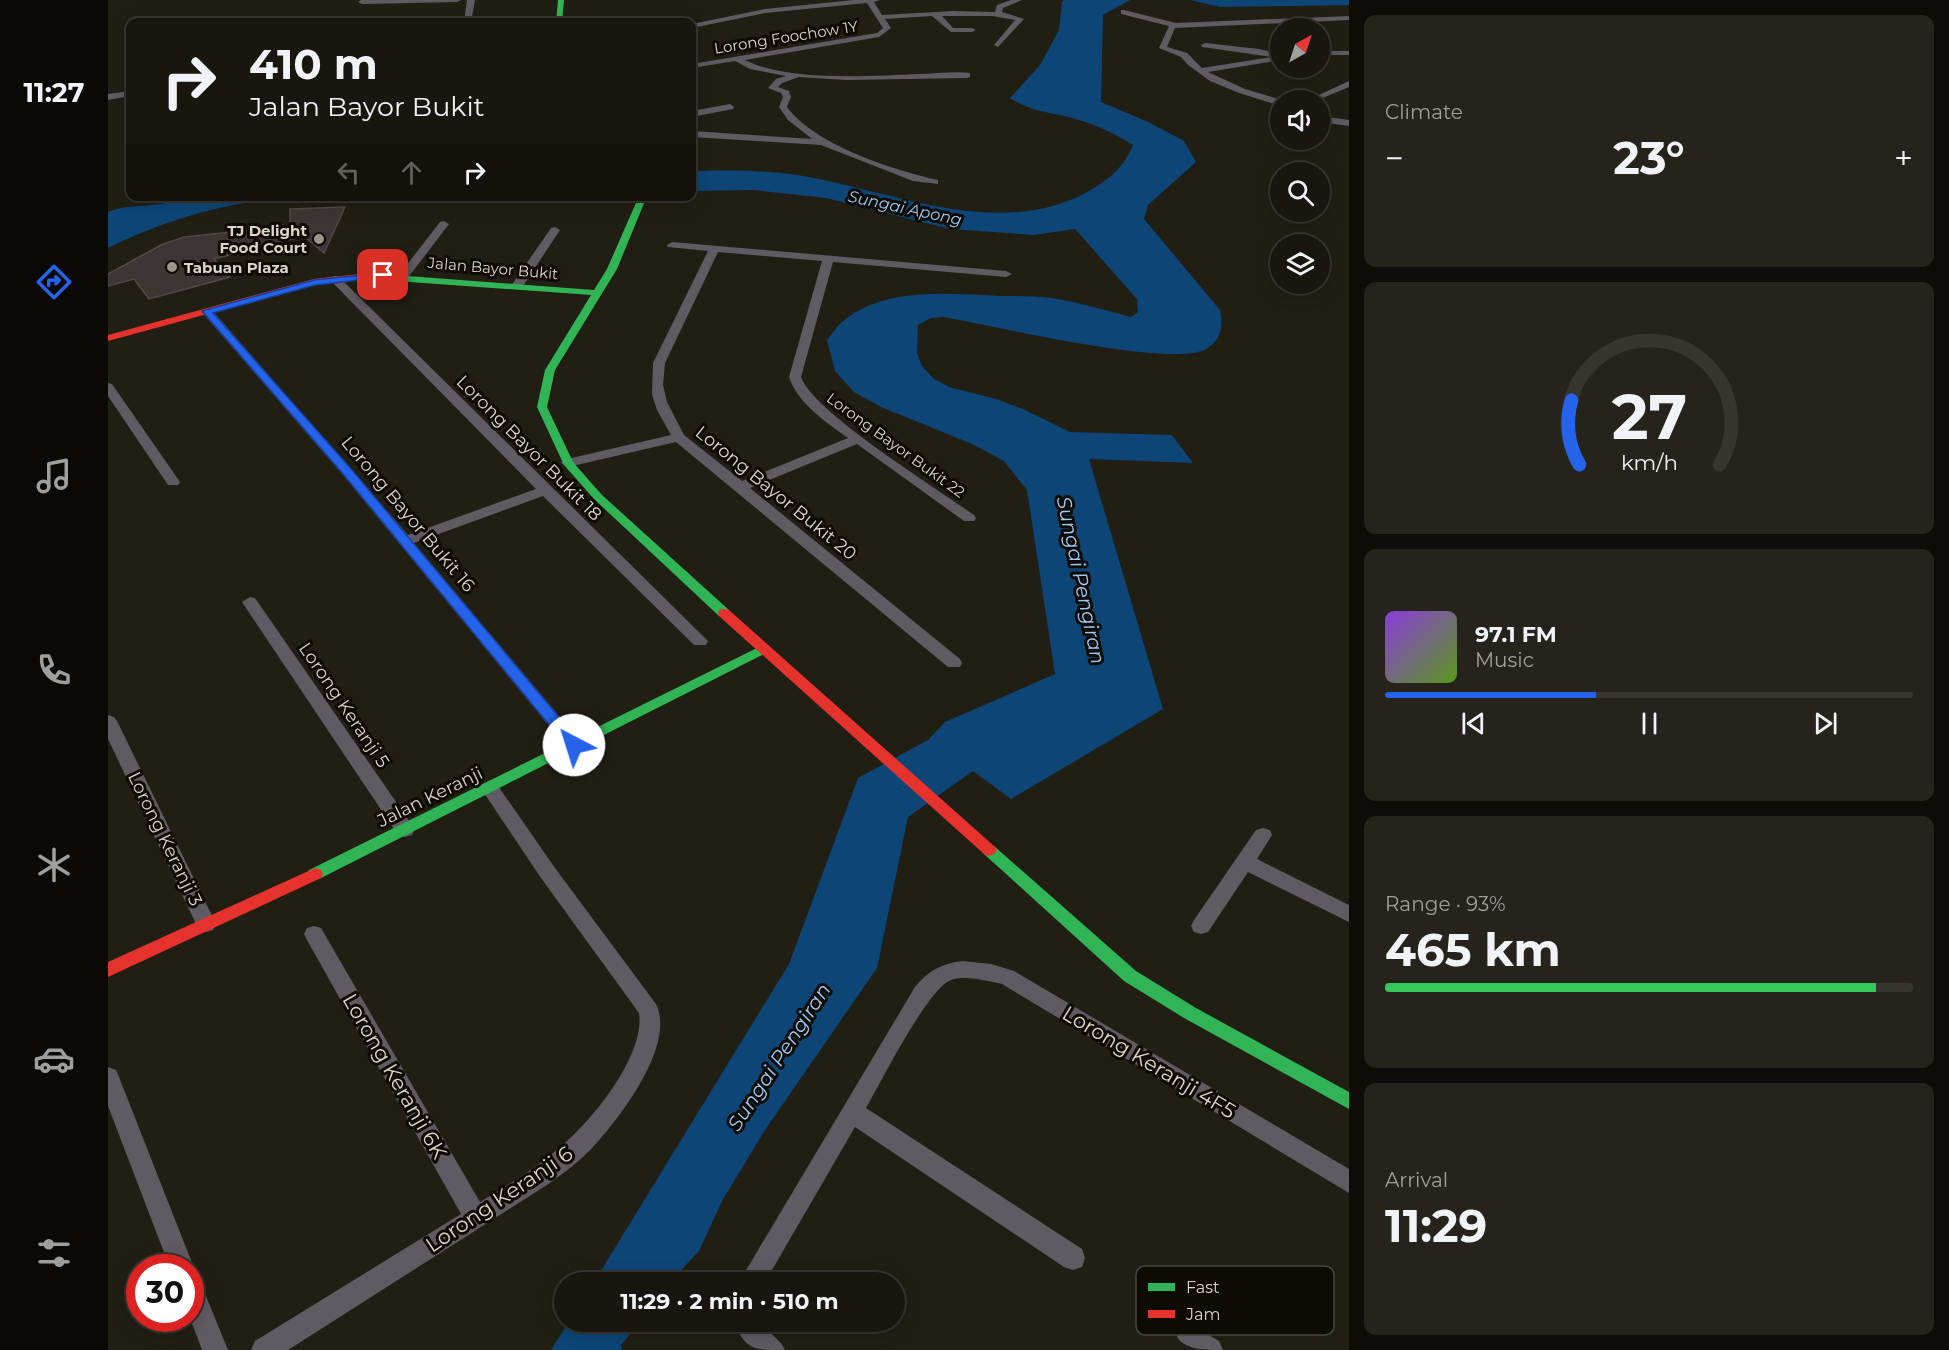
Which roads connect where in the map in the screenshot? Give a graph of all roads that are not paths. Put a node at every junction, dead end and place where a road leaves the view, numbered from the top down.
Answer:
1 (457, 0) edge
2 (471, 0) edge
3 (561, 0) edge
4 (1016, 0) edge
5 (873, 1) edge
6 (362, 2) dead end
7 (1124, 12) dead end
8 (998, 14) junction
9 (937, 15) junction
10 (881, 17) junction
11 (469, 18) edge
12 (559, 18) edge
13 (1349, 18) edge
14 (696, 25) edge
15 (1176, 25) junction
16 (972, 30) dead end
17 (998, 45) dead end
18 (1205, 45) dead end
19 (1330, 53) edge
20 (1349, 53) edge
21 (1270, 54) edge
22 (737, 59) junction
23 (1270, 60) edge
24 (696, 65) edge
25 (1202, 71) junction
26 (798, 75) junction
27 (967, 75) dead end
28 (1349, 84) edge
29 (1330, 92) edge
30 (126, 95) edge
31 (108, 97) edge
32 (1270, 100) edge
33 (730, 107) dead end
34 (696, 113) edge
35 (1330, 120) edge
36 (1349, 123) edge
37 (696, 134) edge
38 (822, 142) junction
39 (935, 182) dead end
40 (641, 202) edge
41 (444, 224) dead end
42 (555, 230) dead end
43 (672, 245) dead end
44 (714, 249) junction
45 (828, 259) junction
46 (610, 271) junction
47 (1006, 273) dead end
48 (403, 277) junction
49 (335, 279) junction
50 (518, 286) junction
51 (552, 289) junction
52 (595, 293) junction
53 (207, 311) junction
54 (584, 315) junction
55 (108, 338) edge
56 (108, 387) edge
57 (679, 437) junction
58 (856, 440) junction
59 (568, 463) junction
60 (173, 482) dead end
61 (740, 487) junction
62 (545, 490) junction
63 (969, 518) dead end
64 (405, 541) junction
65 (250, 602) dead end
66 (700, 641) dead end
67 (763, 649) junction
68 (954, 663) dead end
69 (108, 721) edge
70 (574, 745) junction
71 (490, 788) junction
72 (405, 830) junction
73 (1263, 835) dead end
74 (1244, 861) junction
75 (1349, 914) edge
76 (206, 924) junction
77 (1201, 926) dead end
78 (314, 934) dead end
79 (108, 970) edge
80 (108, 1077) edge
81 (1349, 1101) edge
82 (851, 1111) junction
83 (1349, 1182) edge
84 (476, 1218) junction
85 (177, 1254) edge
86 (1073, 1258) dead end
87 (757, 1272) edge
88 (204, 1323) edge
89 (752, 1332) edge
90 (215, 1350) edge
91 (264, 1350) edge
92 (772, 1350) edge

1 - 6 street
2 - 11 street
3 - 12 street
4 - 8 street
5 - 10 street, Lorong Foochow 1Y
5 - 14 street
7 - 15 street
8 - 9 street
8 - 17 street
9 - 10 street
9 - 16 street
10 - 22 street, Lorong Foochow 1Y
13 - 15 street
15 - 25 street
18 - 21 street
19 - 20 street
22 - 24 street, Lorong Foochow 1Y
22 - 26 street
23 - 25 street
25 - 32 street
26 - 27 street
26 - 38 street
28 - 29 street
30 - 31 street
33 - 34 street
35 - 36 street
37 - 38 street
38 - 39 street
40 - 46 street
41 - 48 street
42 - 50 street
43 - 44 street
44 - 45 street
44 - 57 street, Lorong Bayor Bukit 20
45 - 47 street
45 - 58 street, Lorong Bayor Bukit 22
46 - 51 street
46 - 52 street
46 - 54 street
48 - 49 street, Jalan Bayor Bukit
48 - 50 street, Jalan Bayor Bukit
49 - 53 street, Jalan Bayor Bukit
49 - 62 street, Lorong Bayor Bukit 18
50 - 51 street, Jalan Bayor Bukit
51 - 52 street, Jalan Bayor Bukit
51 - 54 street
52 - 54 street
53 - 55 street, Jalan Bayor Bukit
53 - 64 street, Lorong Bayor Bukit 16
54 - 59 street
56 - 60 street
57 - 59 street
57 - 61 street, Lorong Bayor Bukit 20
58 - 61 street
58 - 63 street, Lorong Bayor Bukit 22
59 - 67 street
61 - 68 street, Lorong Bayor Bukit 20
62 - 64 street
62 - 66 street, Lorong Bayor Bukit 18
64 - 70 street, Lorong Bayor Bukit 16
65 - 72 street, Lorong Keranji 5
67 - 70 street, Jalan Keranji
67 - 81 street
69 - 76 street, Lorong Keranji 3
70 - 71 street, Jalan Keranji
71 - 72 street, Jalan Keranji
71 - 84 street, Lorong Keranji 6
72 - 76 street, Jalan Keranji
73 - 74 street
74 - 75 street
74 - 77 street
76 - 79 street, Jalan Keranji
78 - 84 street, Lorong Keranji 6K
80 - 85 street
82 - 83 street, Lorong Keranji 4F5
82 - 86 street
82 - 87 street
84 - 91 street, Lorong Keranji 6
88 - 90 street
89 - 92 street

